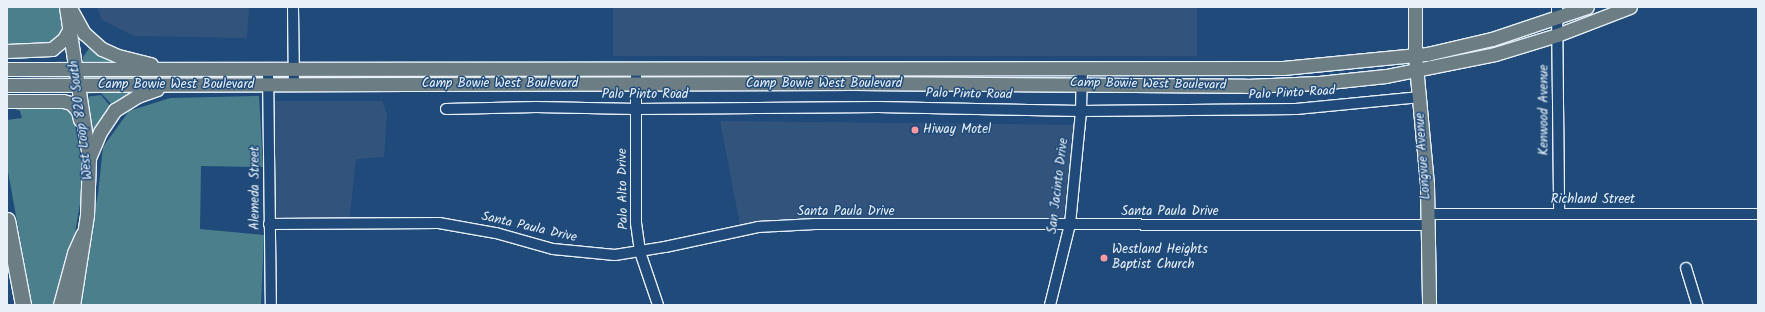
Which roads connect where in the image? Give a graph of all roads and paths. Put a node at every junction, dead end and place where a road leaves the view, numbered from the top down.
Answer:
1 (66, 7) edge
2 (70, 7) edge
3 (293, 7) edge
4 (1415, 7) edge
5 (1587, 7) edge
6 (1630, 7) edge
7 (1557, 13) edge
8 (70, 28) junction
9 (1557, 35) junction
10 (7, 51) edge
11 (1415, 55) junction
12 (856, 68) junction
13 (1082, 68) junction
14 (7, 69) edge
15 (77, 69) junction
16 (192, 70) junction
17 (268, 70) junction
18 (293, 70) junction
19 (636, 70) junction
20 (1416, 71) junction
21 (636, 83) junction
22 (856, 83) junction
23 (1081, 84) junction
24 (7, 85) edge
25 (173, 85) junction
26 (268, 85) junction
27 (294, 85) junction
28 (79, 86) junction
29 (1420, 97) junction
30 (7, 101) edge
31 (446, 109) dead end
32 (637, 109) junction
33 (1081, 111) junction
34 (86, 134) junction
35 (89, 158) junction
36 (1559, 212) junction
37 (1758, 214) edge
38 (7, 220) edge
39 (1428, 220) junction
40 (270, 224) junction
41 (1070, 224) junction
42 (83, 235) junction
43 (640, 252) junction
44 (1686, 268) dead end
45 (23, 305) edge
46 (61, 305) edge
47 (73, 305) edge
48 (271, 305) edge
49 (658, 305) edge
50 (1050, 305) edge
51 (1429, 305) edge
52 (1697, 305) edge

1 - 8 main road, West Loop 820 South
2 - 16 main road
3 - 18 street
4 - 11 main road, Longvue Avenue
5 - 7 main road, Camp Bowie West Boulevard
6 - 9 main road, Camp Bowie West Boulevard
7 - 9 street, Kenwood Avenue
7 - 11 main road, Camp Bowie West Boulevard
8 - 10 main road
8 - 15 main road, West Loop 820 South
9 - 20 main road, Camp Bowie West Boulevard
9 - 36 street, Kenwood Avenue
11 - 13 main road, Camp Bowie West Boulevard
11 - 20 main road, Longvue Avenue
12 - 13 main road, Camp Bowie West Boulevard
12 - 19 main road, Camp Bowie West Boulevard
12 - 22 main road
13 - 23 street, San Jacinto Drive
14 - 15 main road, Camp Bowie West Boulevard
15 - 16 main road, Camp Bowie West Boulevard
15 - 28 main road, West Loop 820 South
16 - 17 main road, Camp Bowie West Boulevard
17 - 18 main road, Camp Bowie West Boulevard
17 - 26 street, Alemeda Street
18 - 19 main road, Camp Bowie West Boulevard
18 - 27 street
19 - 21 street, Palo Alto Drive
20 - 23 main road, Camp Bowie West Boulevard
20 - 29 main road, Longvue Avenue
21 - 22 main road, Camp Bowie West Boulevard
21 - 27 main road, Camp Bowie West Boulevard
21 - 32 street, Palo Alto Drive
22 - 23 main road, Camp Bowie West Boulevard
23 - 33 street, San Jacinto Drive
24 - 28 main road, Camp Bowie West Boulevard
25 - 26 main road, Camp Bowie West Boulevard
25 - 28 main road, Camp Bowie West Boulevard
25 - 35 main road
26 - 27 main road, Camp Bowie West Boulevard
26 - 40 street, Alemeda Street
28 - 34 main road, West Loop 820 South
29 - 33 street, Palo Pinto Road
29 - 39 main road, Longvue Avenue
30 - 34 main road
31 - 32 street, Palo Pinto Road
32 - 33 street, Palo Pinto Road
32 - 43 street, Palo Alto Drive
33 - 41 street, San Jacinto Drive
34 - 35 main road, West Loop 820 South
35 - 42 main road, West Loop 820 South
36 - 37 street, Richland Street
36 - 39 street, Richland Street
38 - 45 highway
39 - 41 street, Santa Paula Drive
39 - 51 main road, Longvue Avenue
40 - 43 street, Santa Paula Drive
40 - 48 street, Alemeda Street
41 - 43 street, Santa Paula Drive
41 - 50 street, San Jacinto Drive
42 - 46 highway
42 - 47 main road, West Loop 820 South
43 - 49 street, Palo Alto Drive
44 - 52 street

